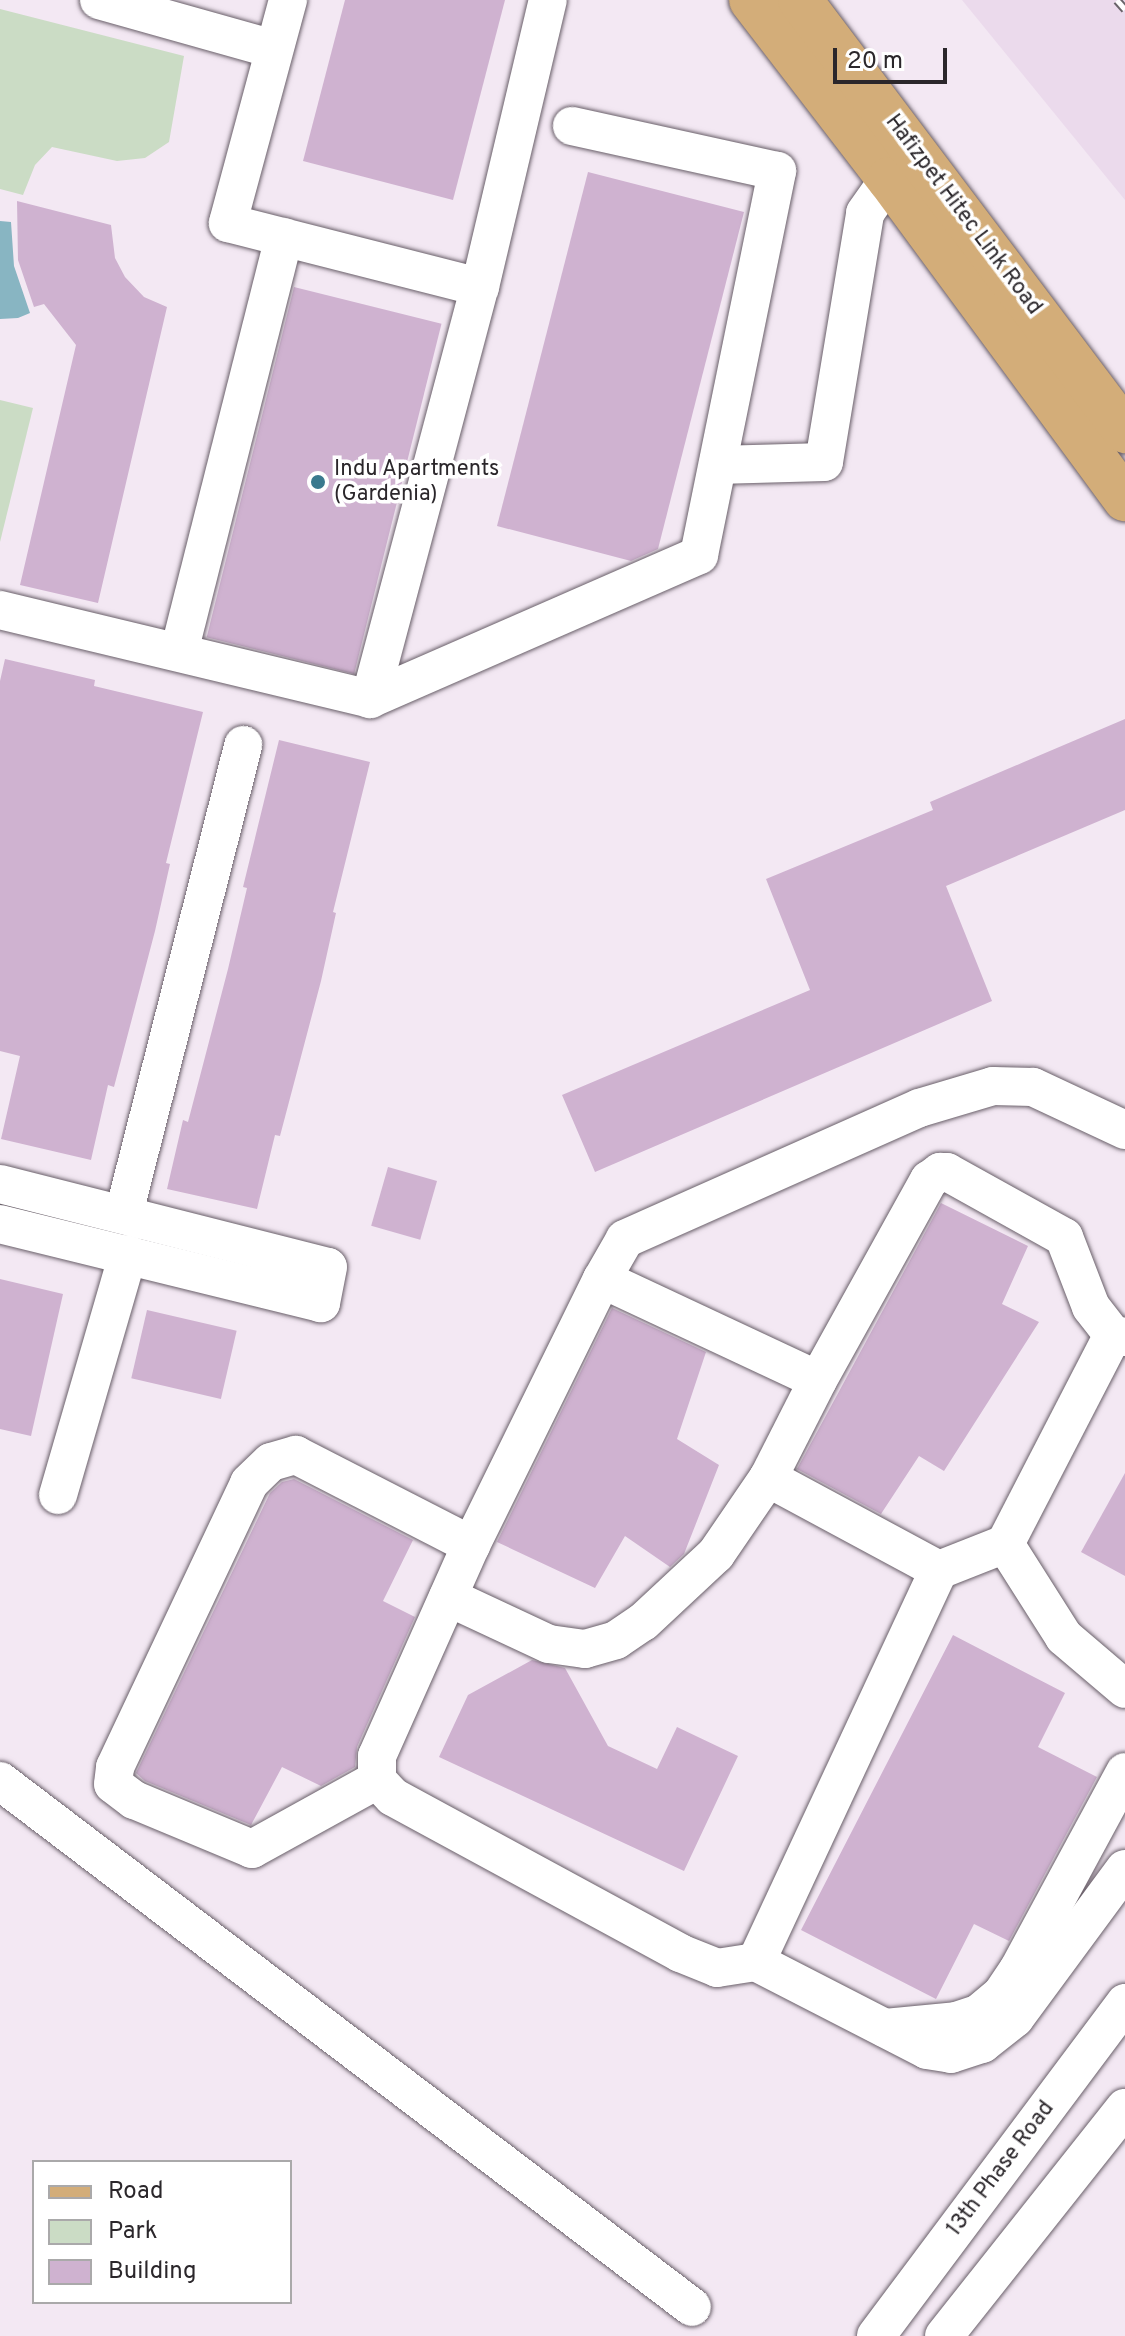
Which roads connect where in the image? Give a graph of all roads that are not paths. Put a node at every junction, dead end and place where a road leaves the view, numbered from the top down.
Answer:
1 (99, 0) edge
2 (288, 0) edge
3 (548, 0) edge
4 (751, 0) edge
5 (800, 0) edge
6 (273, 49) junction
7 (572, 126) dead end
8 (889, 179) junction
9 (284, 237) junction
10 (480, 287) junction
11 (1125, 431) edge
12 (718, 465) junction
13 (1125, 499) edge
14 (0, 610) edge
15 (179, 652) junction
16 (370, 699) junction
17 (243, 745) dead end
18 (1125, 1130) edge
19 (0, 1184) edge
20 (124, 1213) junction
21 (0, 1224) edge
22 (128, 1254) junction
23 (602, 1279) junction
24 (1119, 1336) edge
25 (818, 1380) junction
26 (768, 1478) junction
27 (58, 1495) dead end
28 (1005, 1544) junction
29 (471, 1545) junction
30 (939, 1570) junction
31 (448, 1597) junction
32 (1125, 1689) edge
33 (1125, 1772) edge
34 (377, 1780) junction
35 (0, 1781) edge
36 (1125, 1869) edge
37 (756, 1962) junction
38 (1125, 2003) edge
39 (885, 2028) junction
40 (1125, 2108) edge
41 (692, 2307) dead end
42 (876, 2336) edge
43 (944, 2336) edge

1 - 6 street
2 - 6 street
3 - 10 street
4 - 8 main road
5 - 11 main road, Hafizpet Hitec Link Road
6 - 9 street
7 - 12 street
8 - 12 street
8 - 13 main road
9 - 10 street
9 - 15 street
10 - 16 street
12 - 16 street
14 - 15 street
15 - 16 street
17 - 20 street
18 - 23 street
19 - 20 street
20 - 22 street
21 - 22 street
22 - 27 street
23 - 25 street
23 - 29 street
24 - 25 street
24 - 28 street
25 - 26 street
26 - 30 street
26 - 31 street
28 - 30 street
28 - 32 street
29 - 31 street
29 - 34 street
30 - 37 street
31 - 34 street
33 - 39 street
34 - 37 street
35 - 41 street
36 - 39 street
37 - 39 street
38 - 42 street, 13th Phase Road
40 - 43 street

